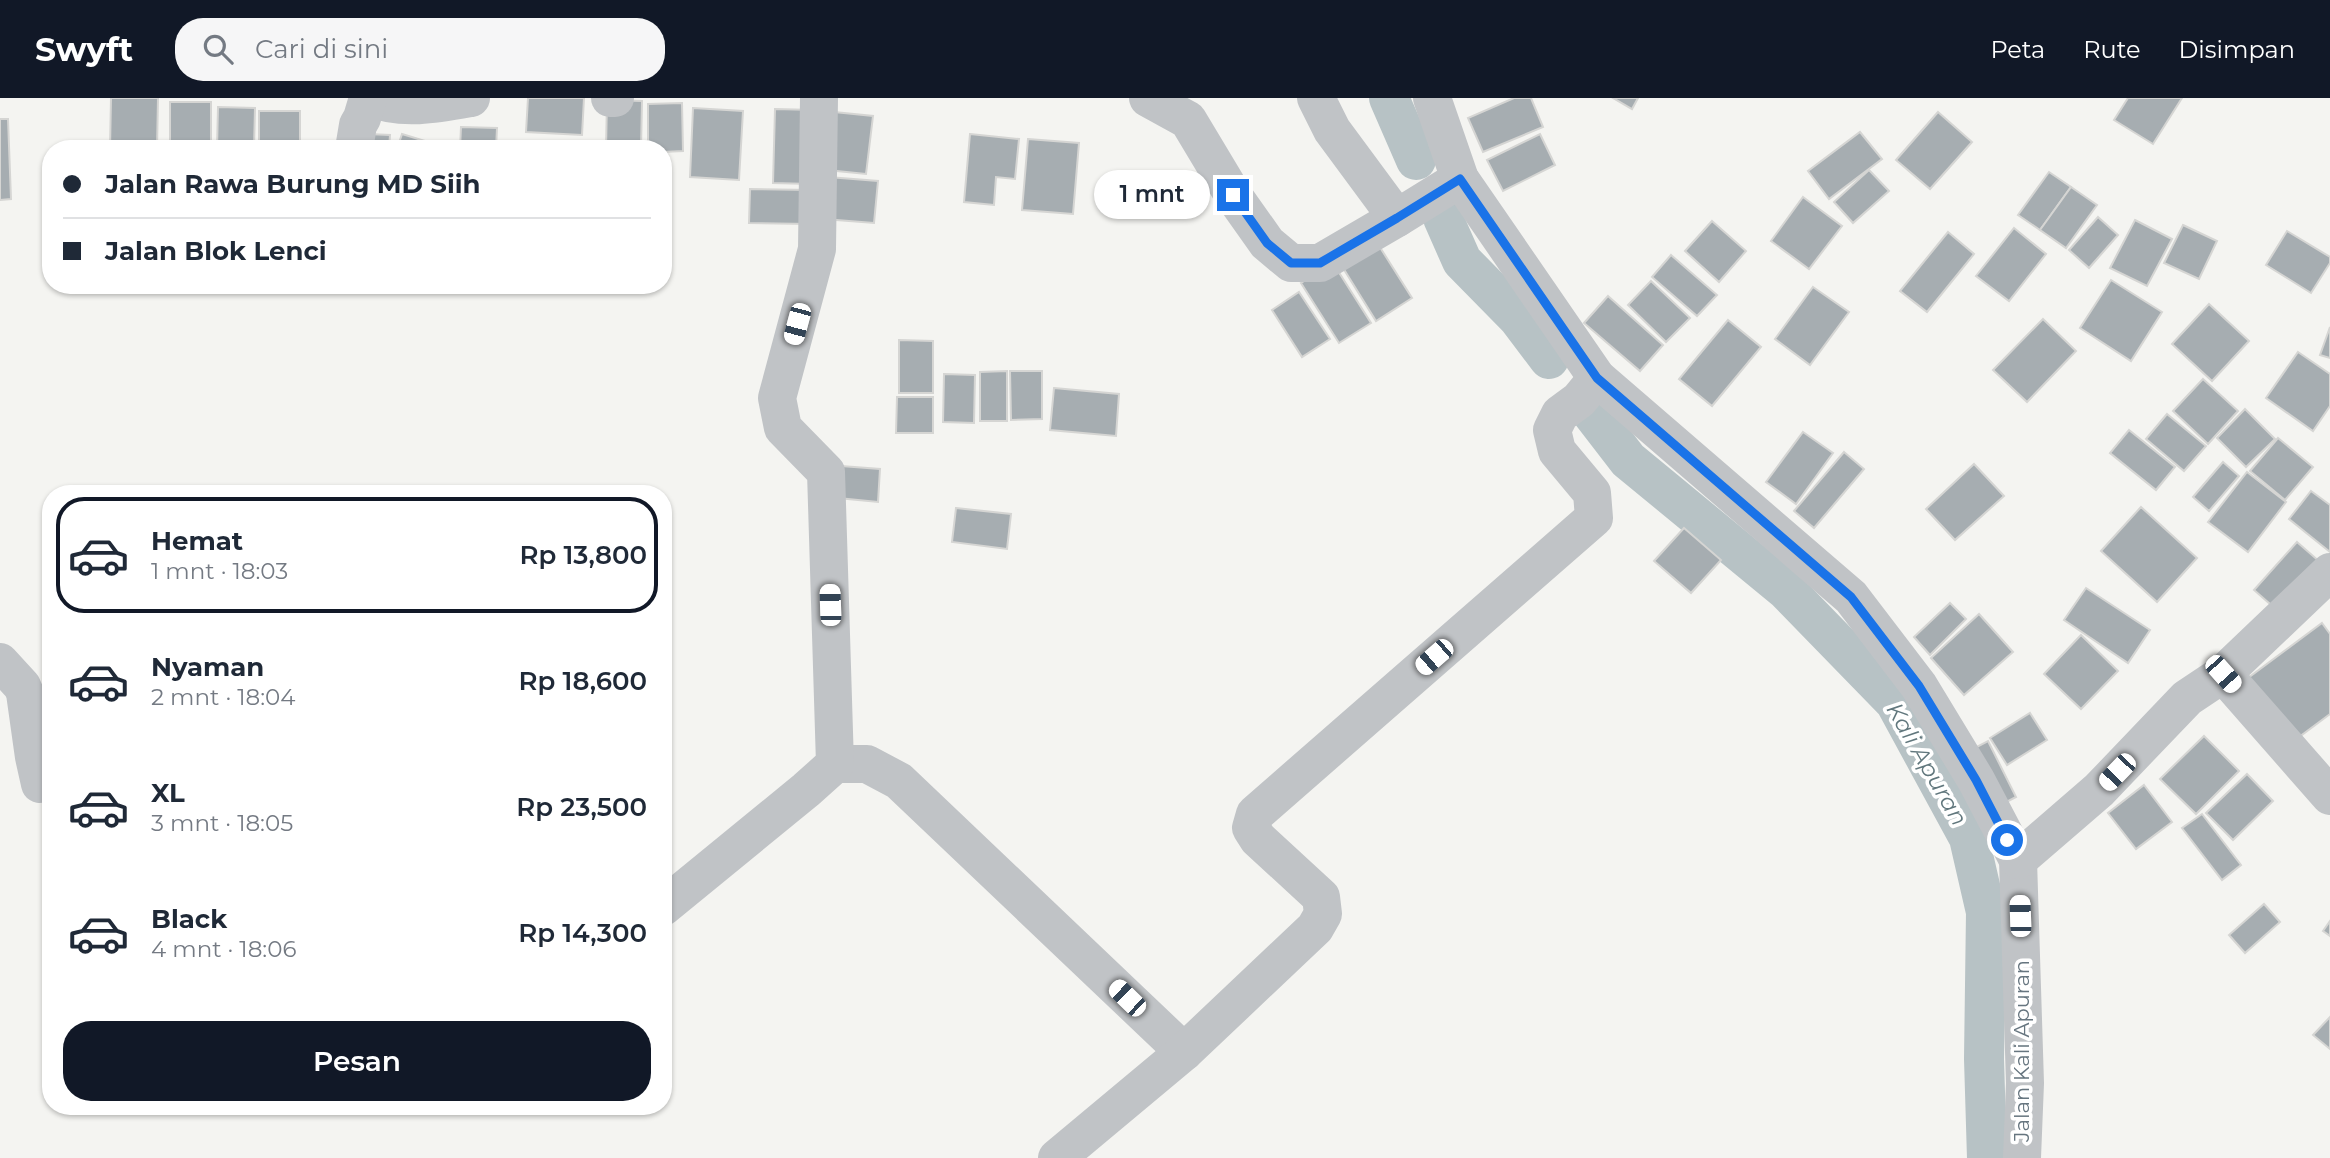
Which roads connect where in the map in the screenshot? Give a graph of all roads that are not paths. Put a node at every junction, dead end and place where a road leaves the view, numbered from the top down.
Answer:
1 (369, 98) edge
2 (471, 98) edge
3 (819, 98) edge
4 (1148, 98) edge
5 (1316, 98) edge
6 (1432, 98) edge
7 (356, 140) edge
8 (1460, 179) junction
9 (1397, 218) junction
10 (1597, 378) junction
11 (2330, 572) edge
12 (0, 662) edge
13 (2223, 674) junction
14 (835, 764) junction
15 (40, 784) dead end
16 (2330, 796) edge
17 (2018, 860) junction
18 (672, 900) edge
19 (1184, 1052) junction
20 (1057, 1158) edge
21 (2022, 1158) edge

1 - 2 street
1 - 7 street
3 - 14 street
4 - 9 street
5 - 9 street
6 - 8 street
8 - 9 street
8 - 10 street
10 - 17 street
10 - 19 street
11 - 13 street
12 - 15 street
13 - 16 street
13 - 17 street
14 - 18 street
14 - 19 street
17 - 21 street, Jalan Kali Apuran
19 - 20 street

